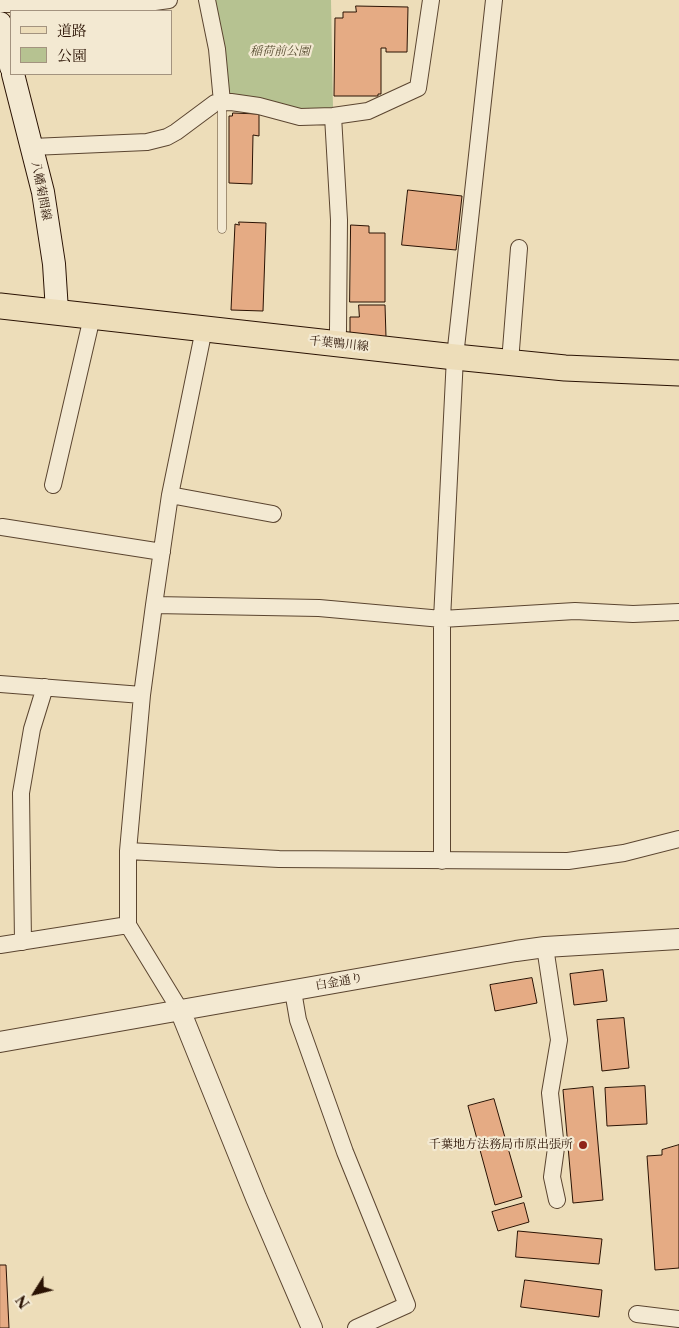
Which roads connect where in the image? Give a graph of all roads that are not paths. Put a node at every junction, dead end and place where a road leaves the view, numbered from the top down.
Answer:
1 (169, 0) edge
2 (207, 0) edge
3 (430, 0) edge
4 (494, 0) edge
5 (0, 4) edge
6 (1, 32) edge
7 (10, 64) edge
8 (13, 75) edge
9 (222, 102) junction
10 (333, 116) junction
11 (32, 147) junction
12 (222, 229) dead end
13 (519, 248) dead end
14 (0, 306) edge
15 (57, 311) junction
16 (92, 317) junction
17 (204, 329) junction
18 (337, 344) junction
19 (455, 357) junction
20 (510, 362) junction
21 (679, 373) edge
22 (53, 485) dead end
23 (170, 495) junction
24 (273, 514) dead end
25 (2, 527) dead end
26 (162, 552) junction
27 (154, 605) junction
28 (679, 612) edge
29 (442, 619) junction
30 (0, 684) edge
31 (45, 687) junction
32 (142, 694) junction
33 (679, 839) edge
34 (128, 851) junction
35 (442, 861) junction
36 (128, 925) junction
37 (679, 939) edge
38 (23, 942) junction
39 (0, 945) edge
40 (545, 947) junction
41 (293, 991) junction
42 (180, 1010) junction
43 (0, 1042) edge
44 (557, 1200) dead end
45 (637, 1314) dead end
46 (679, 1319) edge
47 (312, 1328) edge
48 (356, 1328) edge

1 - 5 street
2 - 9 street
3 - 10 street
4 - 19 street
6 - 7 main road
8 - 11 main road, 八幡菊間線
9 - 10 street
9 - 11 street
9 - 12 lane
10 - 18 street
11 - 15 main road, 八幡菊間線
13 - 20 street
14 - 15 main road, 千葉鴨川線
15 - 16 main road, 千葉鴨川線
16 - 17 main road, 千葉鴨川線
16 - 22 street
17 - 18 main road, 千葉鴨川線
17 - 23 street
18 - 19 main road, 千葉鴨川線
19 - 20 main road, 千葉鴨川線
19 - 29 street
20 - 21 main road, 千葉鴨川線
23 - 24 street
23 - 26 street
25 - 26 street
26 - 27 street
27 - 29 street
27 - 32 street
28 - 29 street
29 - 35 street
30 - 31 street
31 - 32 street
31 - 38 street
32 - 34 street
33 - 35 street
34 - 35 street
34 - 36 street
36 - 38 street
36 - 42 street
37 - 40 street, 白金通り
38 - 39 street
40 - 41 street, 白金通り
40 - 44 street
41 - 42 street, 白金通り
41 - 48 street
42 - 43 street, 白金通り
42 - 47 street
45 - 46 street

